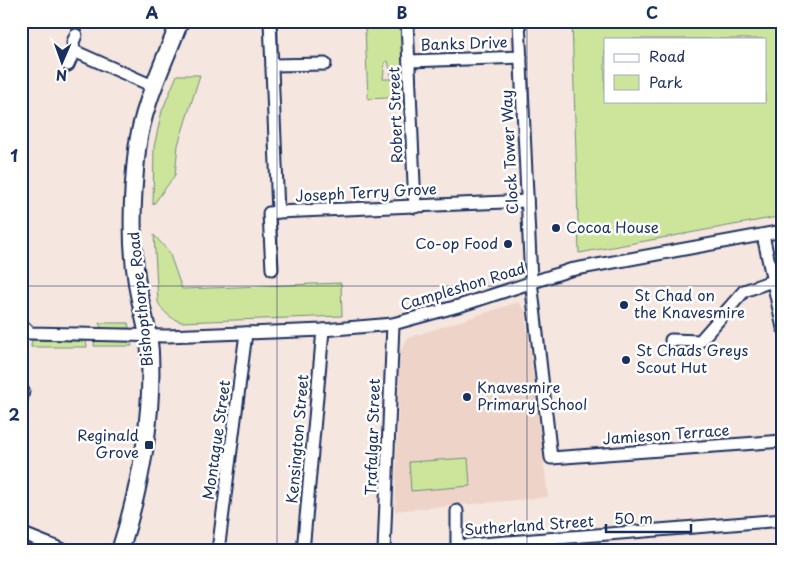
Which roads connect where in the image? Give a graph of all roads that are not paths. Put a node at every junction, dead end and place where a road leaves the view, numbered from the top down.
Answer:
1 (180, 21) edge
2 (270, 21) edge
3 (407, 21) edge
4 (519, 21) edge
5 (76, 35) dead end
6 (74, 51) junction
7 (521, 57) junction
8 (409, 61) junction
9 (325, 64) dead end
10 (68, 65) dead end
11 (272, 65) junction
12 (155, 87) junction
13 (527, 201) junction
14 (415, 207) junction
15 (278, 212) junction
16 (783, 231) edge
17 (763, 235) junction
18 (272, 269) dead end
19 (772, 281) junction
20 (530, 282) junction
21 (21, 324) edge
22 (393, 324) junction
23 (783, 328) edge
24 (323, 330) junction
25 (246, 332) junction
26 (148, 336) junction
27 (671, 340) dead end
28 (783, 441) edge
29 (551, 458) joint
30 (457, 511) dead end
31 (783, 520) edge
32 (21, 534) edge
33 (457, 548) edge
34 (66, 551) edge
35 (120, 551) edge
36 (218, 551) edge
37 (303, 551) edge
38 (384, 551) edge

1 - 12 street, Bishopthorpe Road
2 - 11 street, Joseph Terry Grove
3 - 8 street, Robert Street
4 - 7 street, Clock Tower Way
5 - 6 street
6 - 10 street
6 - 12 street
7 - 8 street, Banks Drive
7 - 13 street, Clock Tower Way
8 - 14 street, Robert Street
9 - 11 street
11 - 15 street, Joseph Terry Grove
12 - 26 street, Bishopthorpe Road
13 - 14 street, Joseph Terry Grove
13 - 20 street, Clock Tower Way
14 - 15 street, Joseph Terry Grove
15 - 18 street
16 - 17 street, Campleshon Road
17 - 19 street
17 - 20 street, Campleshon Road
19 - 23 street
19 - 27 street
20 - 22 street, Campleshon Road
20 - 29 street, Clock Tower Way
21 - 26 street
22 - 24 street, Campleshon Road
22 - 38 street, Trafalgar Street
24 - 25 street, Campleshon Road
24 - 37 street, Kensington Street
25 - 26 street, Campleshon Road
25 - 36 street, Montague Street
26 - 35 street, Bishopthorpe Road
28 - 29 street, Jamieson Terrace
30 - 33 street
31 - 33 street, Sutherland Street
32 - 34 street

